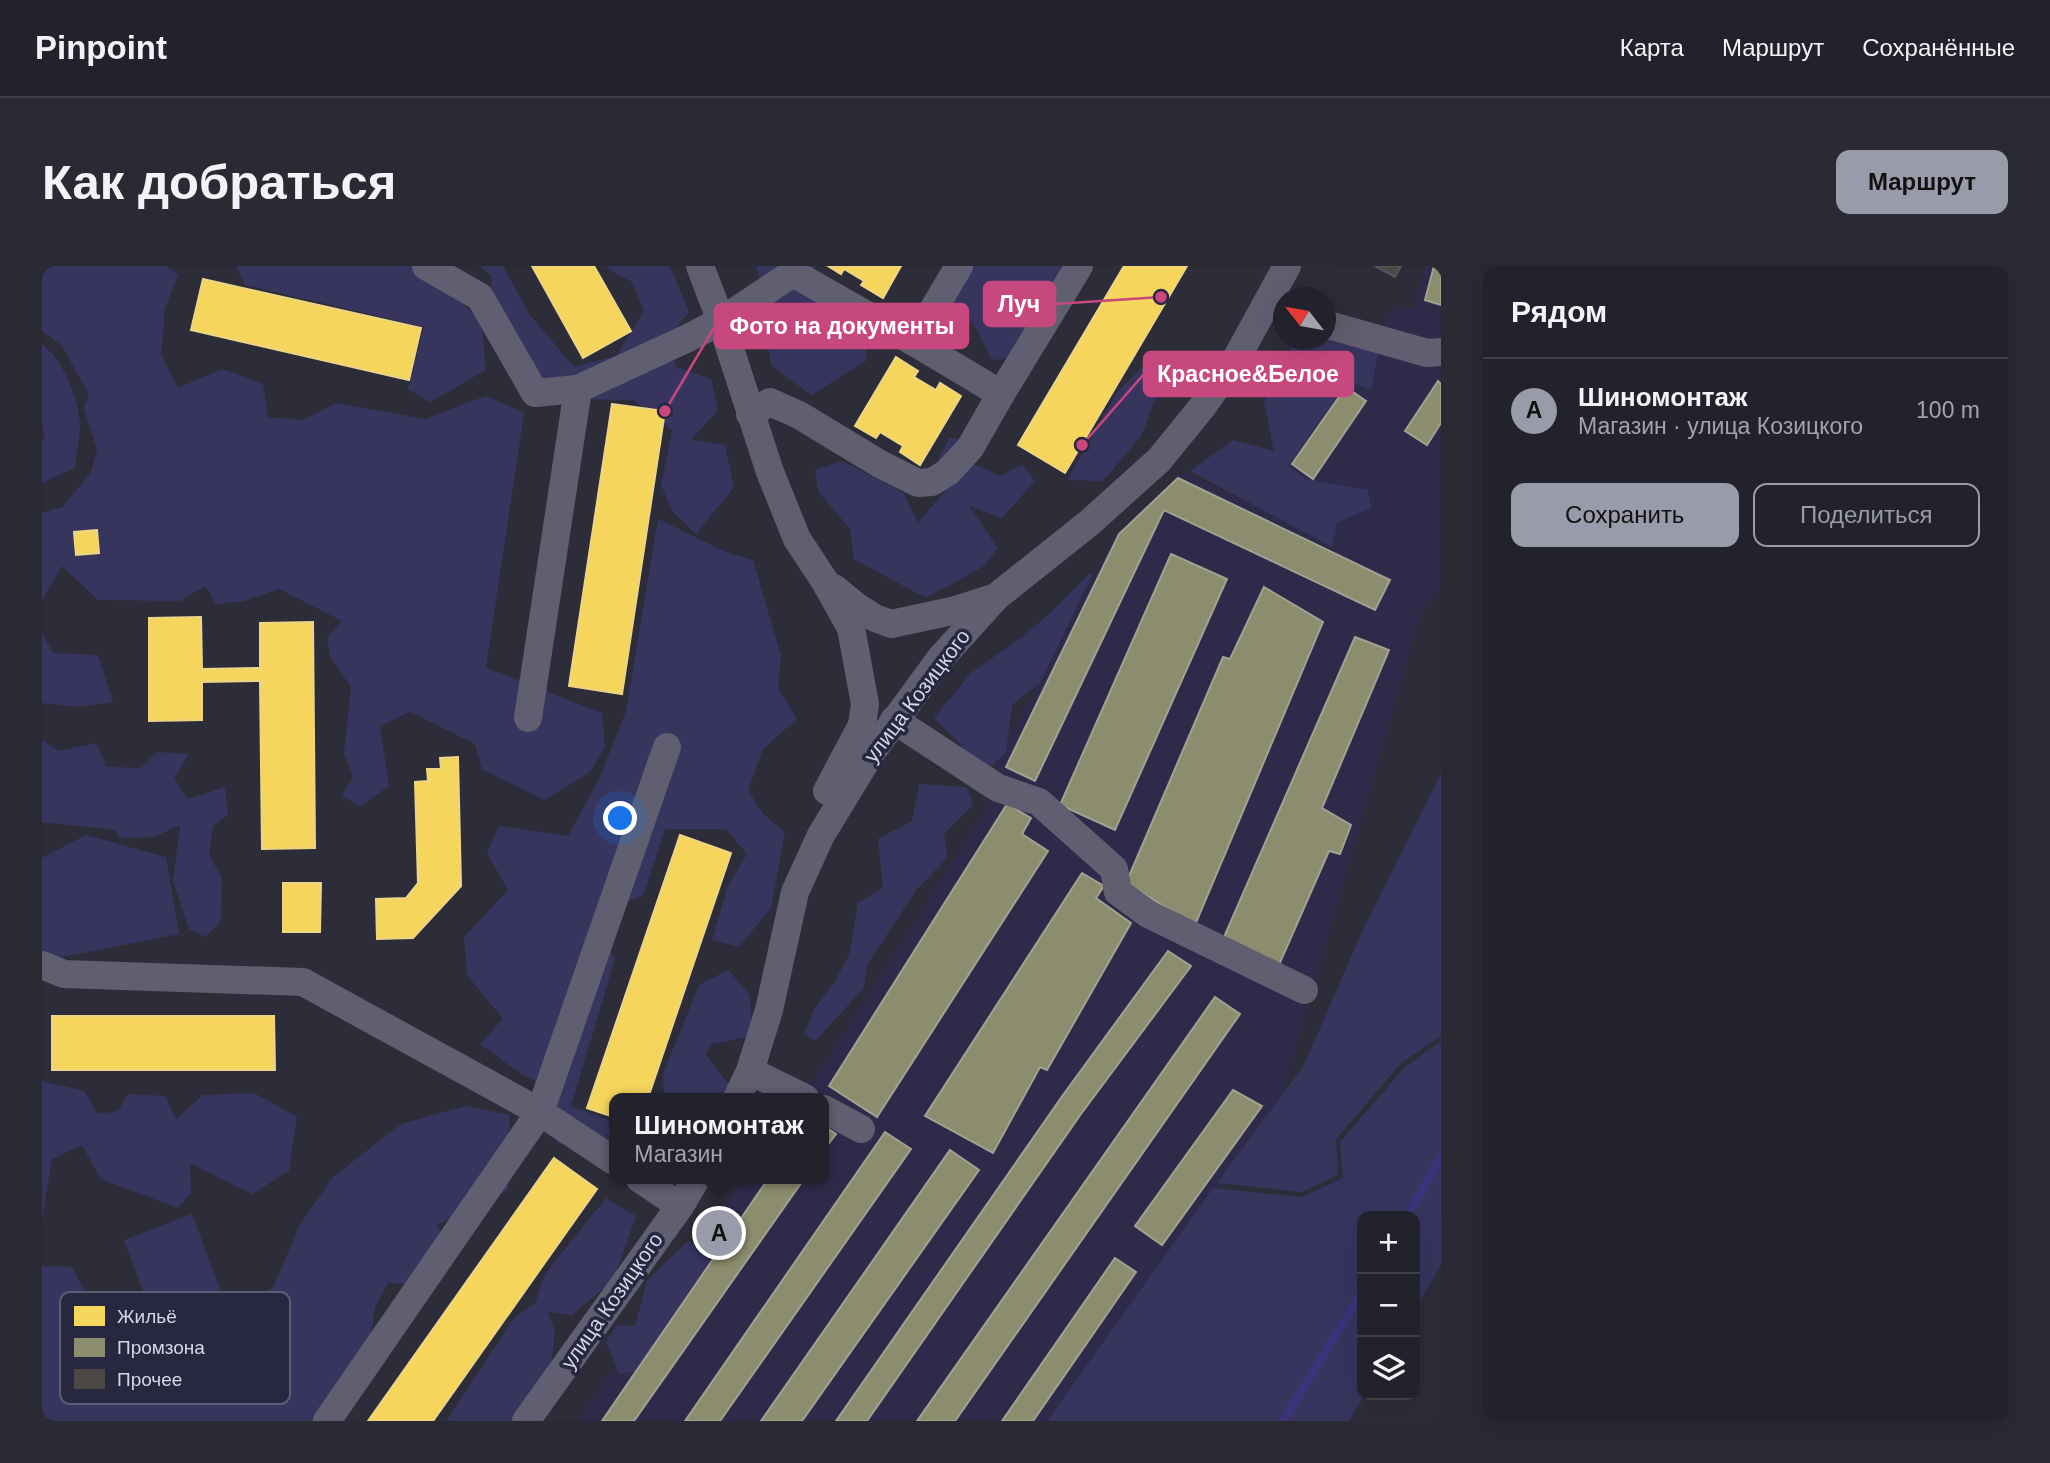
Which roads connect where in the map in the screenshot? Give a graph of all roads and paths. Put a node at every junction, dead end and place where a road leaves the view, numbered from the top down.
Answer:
1 (426, 266) edge
2 (463, 266) edge
3 (700, 266) edge
4 (959, 266) edge
5 (1079, 266) edge
6 (1287, 266) edge
7 (795, 270) edge
8 (1281, 287) edge
9 (480, 297) junction
10 (1273, 310) edge
11 (721, 321) junction
12 (1336, 327) edge
13 (914, 342) junction
14 (1441, 352) edge
15 (578, 389) junction
16 (1001, 394) junction
17 (750, 414) junction
18 (824, 580) junction
19 (996, 597) junction
20 (527, 718) dead end
21 (894, 720) junction
22 (667, 747) dead end
23 (795, 892) junction
24 (42, 965) edge
25 (1304, 990) dead end
26 (750, 1071) junction
27 (739, 1093) edge
28 (795, 1093) edge
29 (540, 1112) junction
30 (829, 1112) edge
31 (861, 1129) dead end
32 (609, 1158) edge
33 (647, 1184) edge
34 (693, 1184) edge
35 (680, 1206) junction
36 (327, 1421) edge
37 (526, 1421) edge

1 - 9 street
2 - 9 street
3 - 11 street
4 - 13 street
5 - 16 street
6 - 8 street, улица Козицкого
7 - 11 street
7 - 13 street
9 - 15 street
10 - 19 street, улица Козицкого
11 - 15 street
11 - 17 street
12 - 14 street
13 - 16 street
15 - 20 street
16 - 17 street
17 - 18 street
18 - 19 street
18 - 23 street
19 - 21 street, улица Козицкого
21 - 23 street, улица Козицкого
21 - 25 street
22 - 29 street
23 - 26 street, улица Козицкого
24 - 29 street
26 - 27 street, улица Козицкого
26 - 28 street
29 - 32 street
29 - 36 street
30 - 31 street
33 - 35 street
34 - 35 street, улица Козицкого
35 - 37 street, улица Козицкого

